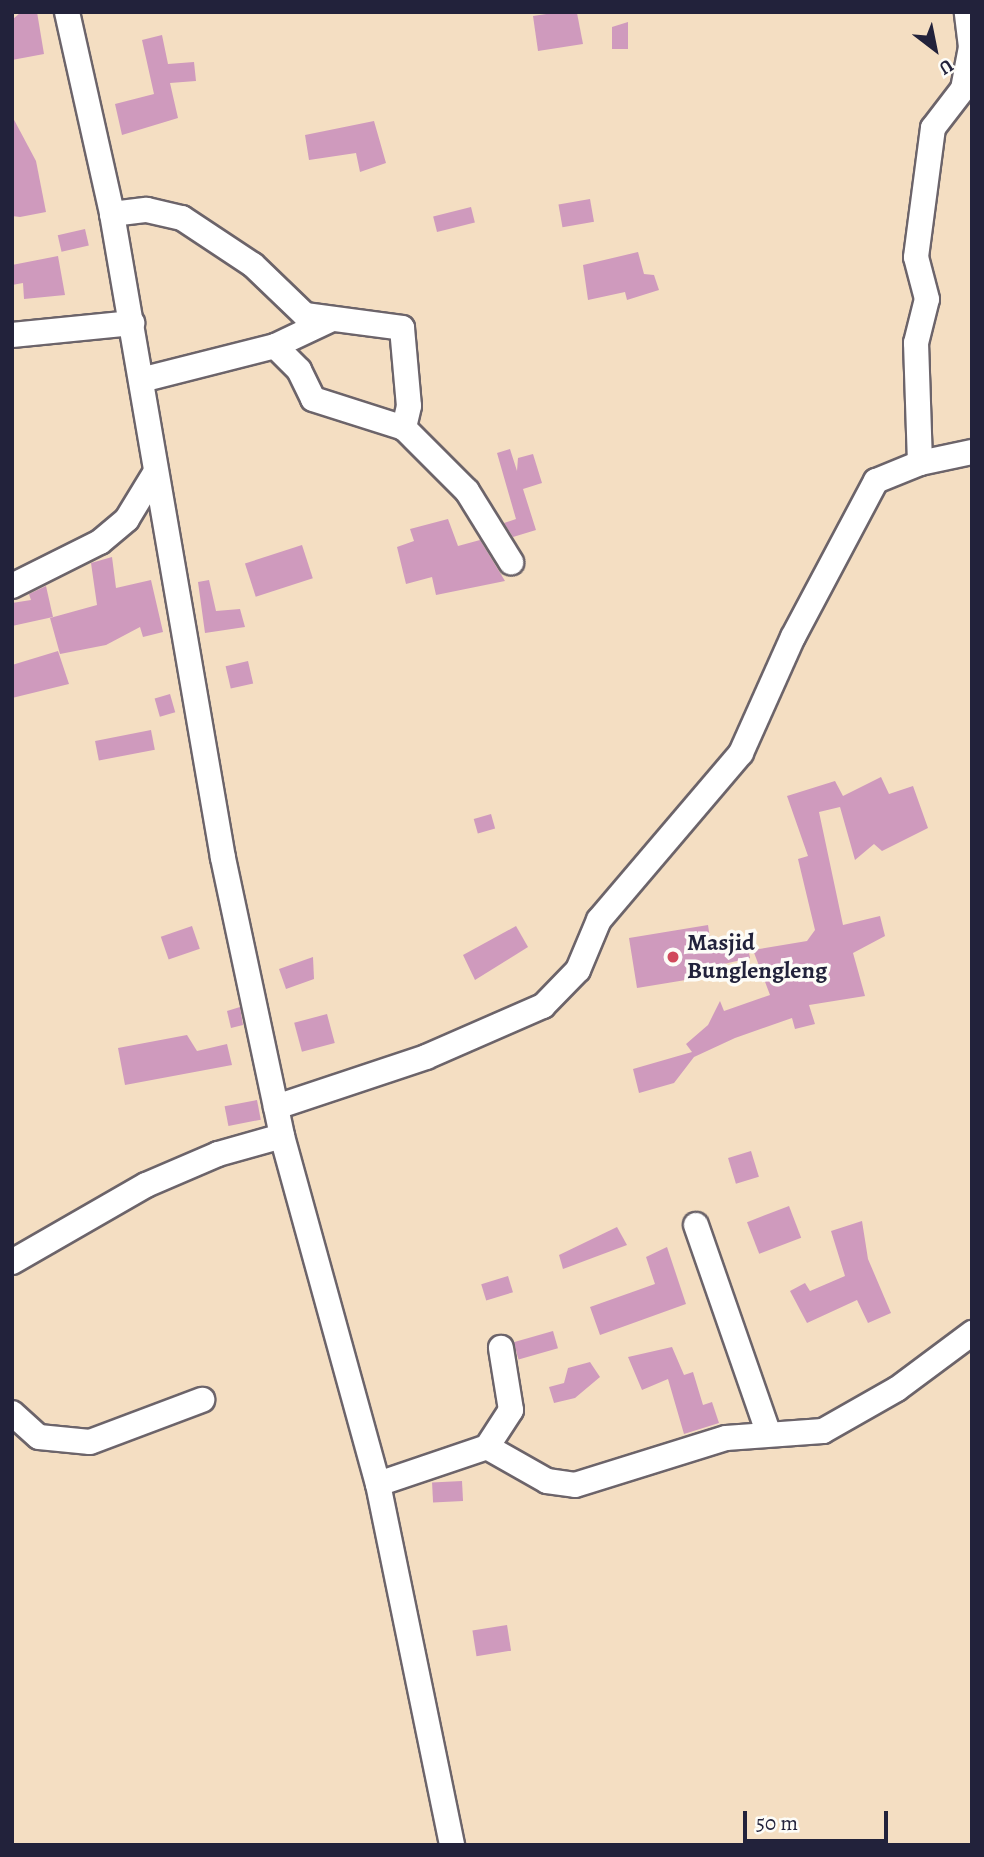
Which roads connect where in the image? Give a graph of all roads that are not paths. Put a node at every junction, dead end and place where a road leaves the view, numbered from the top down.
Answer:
1 (67, 12) edge
2 (967, 12) edge
3 (971, 49) edge
4 (112, 214) junction
5 (330, 320) junction
6 (132, 323) junction
7 (12, 335) edge
8 (275, 346) junction
9 (141, 380) junction
10 (404, 428) junction
11 (972, 452) edge
12 (920, 463) junction
13 (155, 473) junction
14 (510, 562) dead end
15 (12, 586) edge
16 (276, 1107) junction
17 (282, 1136) junction
18 (696, 1226) dead end
19 (12, 1262) edge
20 (972, 1333) edge
21 (501, 1348) dead end
22 (202, 1400) dead end
23 (12, 1413) edge
24 (768, 1432) junction
25 (487, 1447) junction
26 (378, 1484) junction
27 (452, 1845) edge

1 - 4 street
2 - 3 street
3 - 12 street
4 - 5 street
4 - 6 street
5 - 8 street
5 - 10 street
6 - 7 street
6 - 9 street
8 - 9 street
8 - 10 street
9 - 13 street
10 - 14 street
11 - 12 street
12 - 16 street
13 - 15 street
13 - 16 street
16 - 17 street
17 - 19 street
17 - 26 street
18 - 24 street
20 - 24 street
21 - 25 street
22 - 23 street
24 - 25 street
25 - 26 street
26 - 27 street

